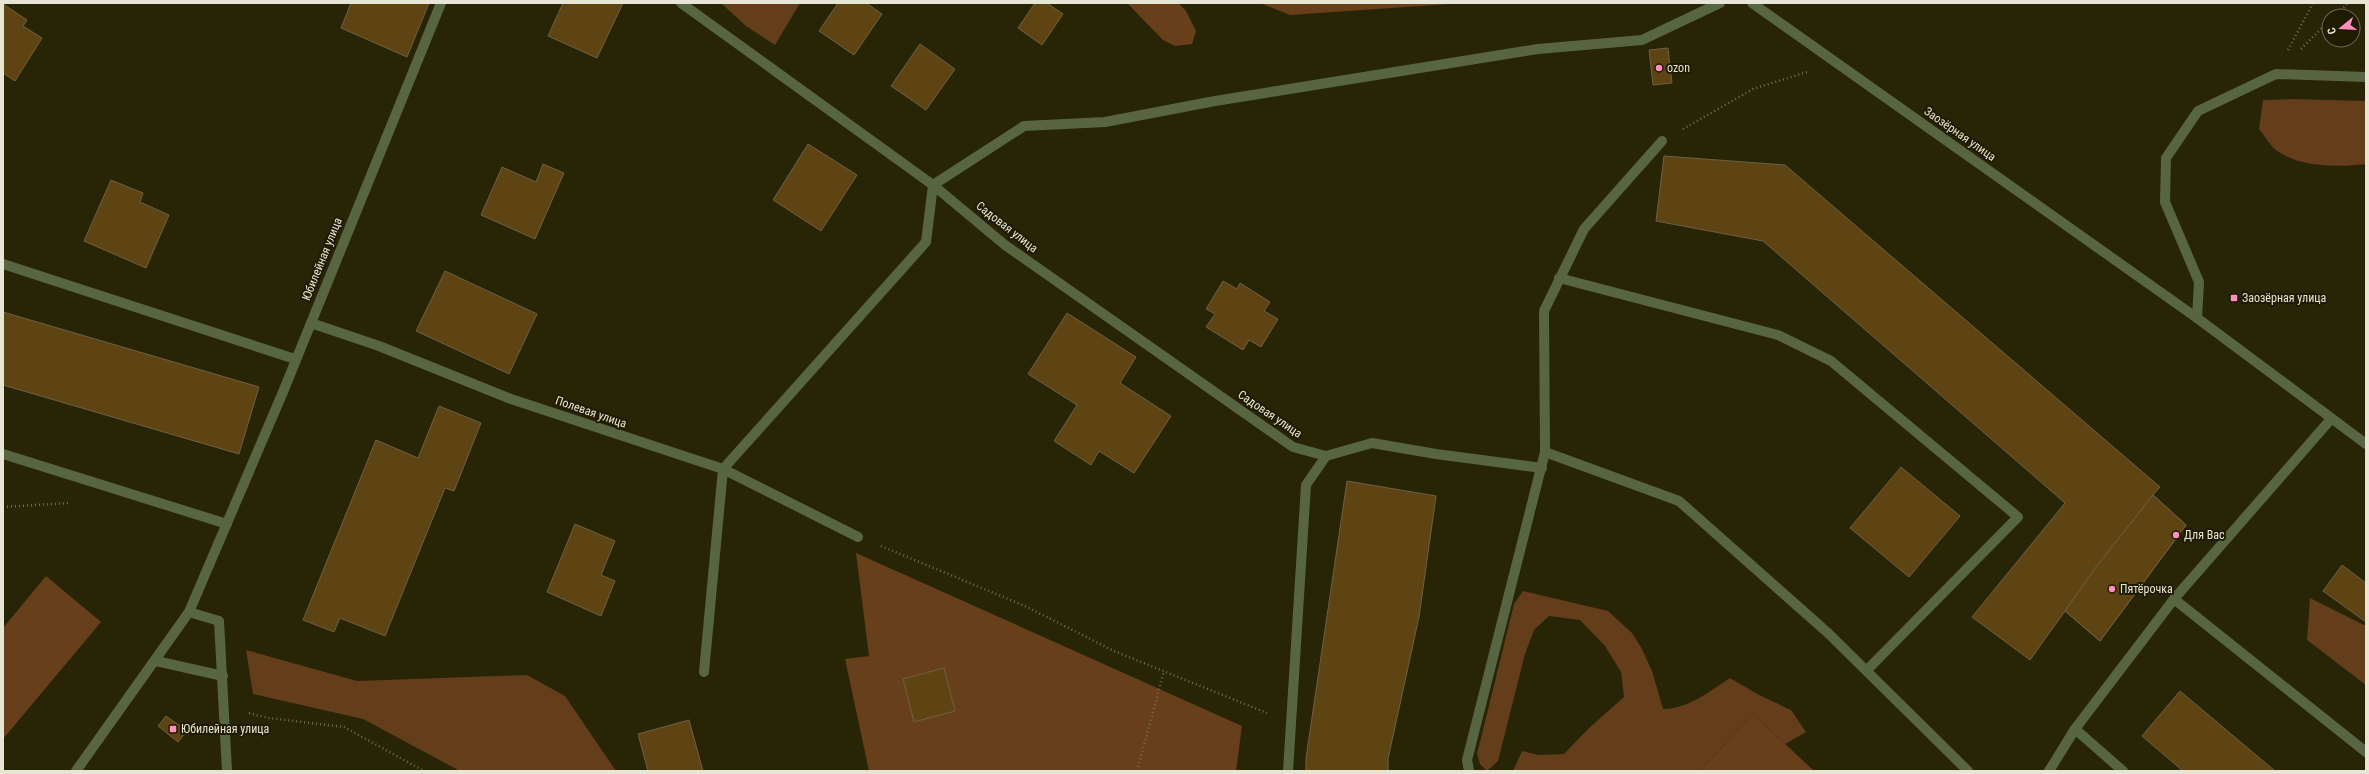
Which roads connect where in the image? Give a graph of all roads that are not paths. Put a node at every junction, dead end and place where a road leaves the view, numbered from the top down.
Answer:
1 (441, 3) edge
2 (681, 3) edge
3 (1720, 3) edge
4 (1752, 3) edge
5 (2366, 77) edge
6 (1662, 141) road end
7 (933, 185) junction
8 (3, 264) edge
9 (1559, 278) junction
10 (2197, 318) junction
11 (310, 323) junction
12 (294, 359) junction
13 (2331, 419) junction
14 (2366, 444) edge
15 (1545, 452) junction
16 (3, 454) edge
17 (1326, 456) junction
18 (1542, 468) junction
19 (723, 469) junction
20 (227, 524) junction
21 (858, 537) road end
22 (2174, 599) junction
23 (189, 612) junction
24 (156, 660) junction
25 (1867, 670) junction
26 (704, 672) dead end
27 (223, 676) junction
28 (2075, 729) junction
29 (2366, 752) edge
30 (76, 771) edge
31 (227, 771) edge
32 (1288, 771) edge
33 (1469, 771) edge
34 (1968, 771) edge
35 (2049, 771) edge
36 (2122, 771) edge

1 - 11 street, Юбилейная улица
2 - 7 street, Садовая улица
3 - 7 street
4 - 10 street, Заозёрная улица
5 - 10 street
6 - 9 street
7 - 17 street, Садовая улица
7 - 19 street
8 - 12 street
9 - 15 street
9 - 25 street
10 - 13 street, Заозёрная улица
11 - 12 street, Юбилейная улица
11 - 19 street, Полевая улица
12 - 20 street, Юбилейная улица
13 - 14 street, Заозёрная улица
13 - 22 street
15 - 18 street
15 - 25 street
16 - 20 street
17 - 18 street
17 - 32 street
18 - 33 street
19 - 21 street, Полевая улица
19 - 26 street
20 - 23 street, Юбилейная улица
22 - 28 street
22 - 29 street
23 - 24 street, Юбилейная улица
23 - 27 street
24 - 27 street
24 - 30 street, Юбилейная улица
25 - 34 street
27 - 31 street
28 - 35 street
28 - 36 street

